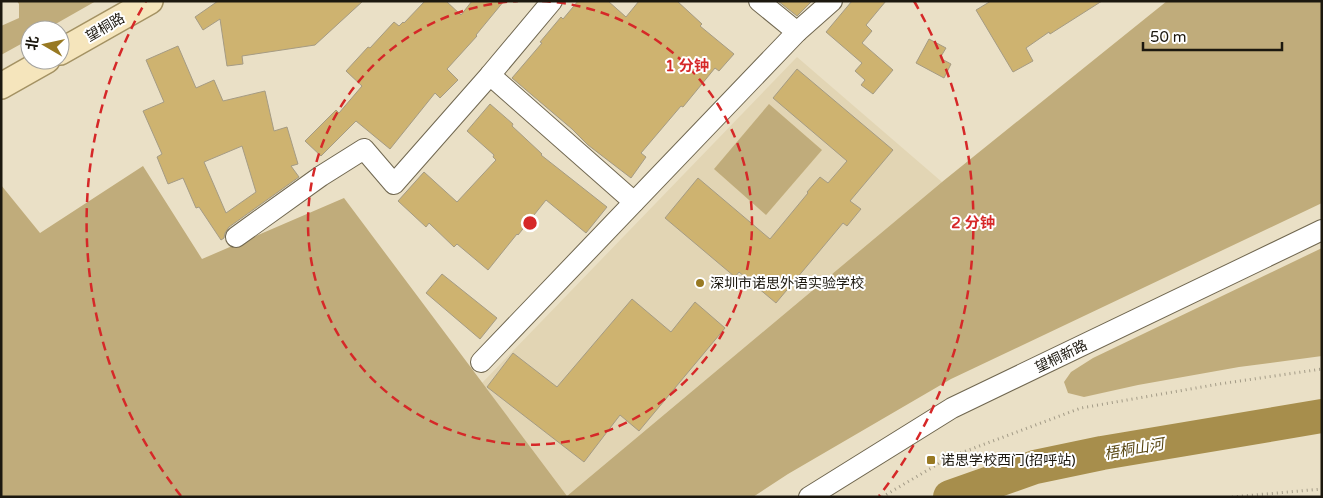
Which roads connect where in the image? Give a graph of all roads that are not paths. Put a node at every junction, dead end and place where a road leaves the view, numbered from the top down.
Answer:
1 (150, 1) edge
2 (552, 1) edge
3 (759, 1) edge
4 (832, 1) edge
5 (797, 32) junction
6 (70, 46) edge
7 (29, 70) edge
8 (490, 75) junction
9 (1, 86) edge
10 (634, 202) junction
11 (1322, 230) edge
12 (236, 237) dead end
13 (481, 362) dead end
14 (809, 497) edge

1 - 6 main road, 望桐路
2 - 8 street
3 - 5 street
4 - 5 street
5 - 10 street
7 - 9 main road
8 - 10 street
8 - 12 street
10 - 13 street
11 - 14 street, 望桐新路

